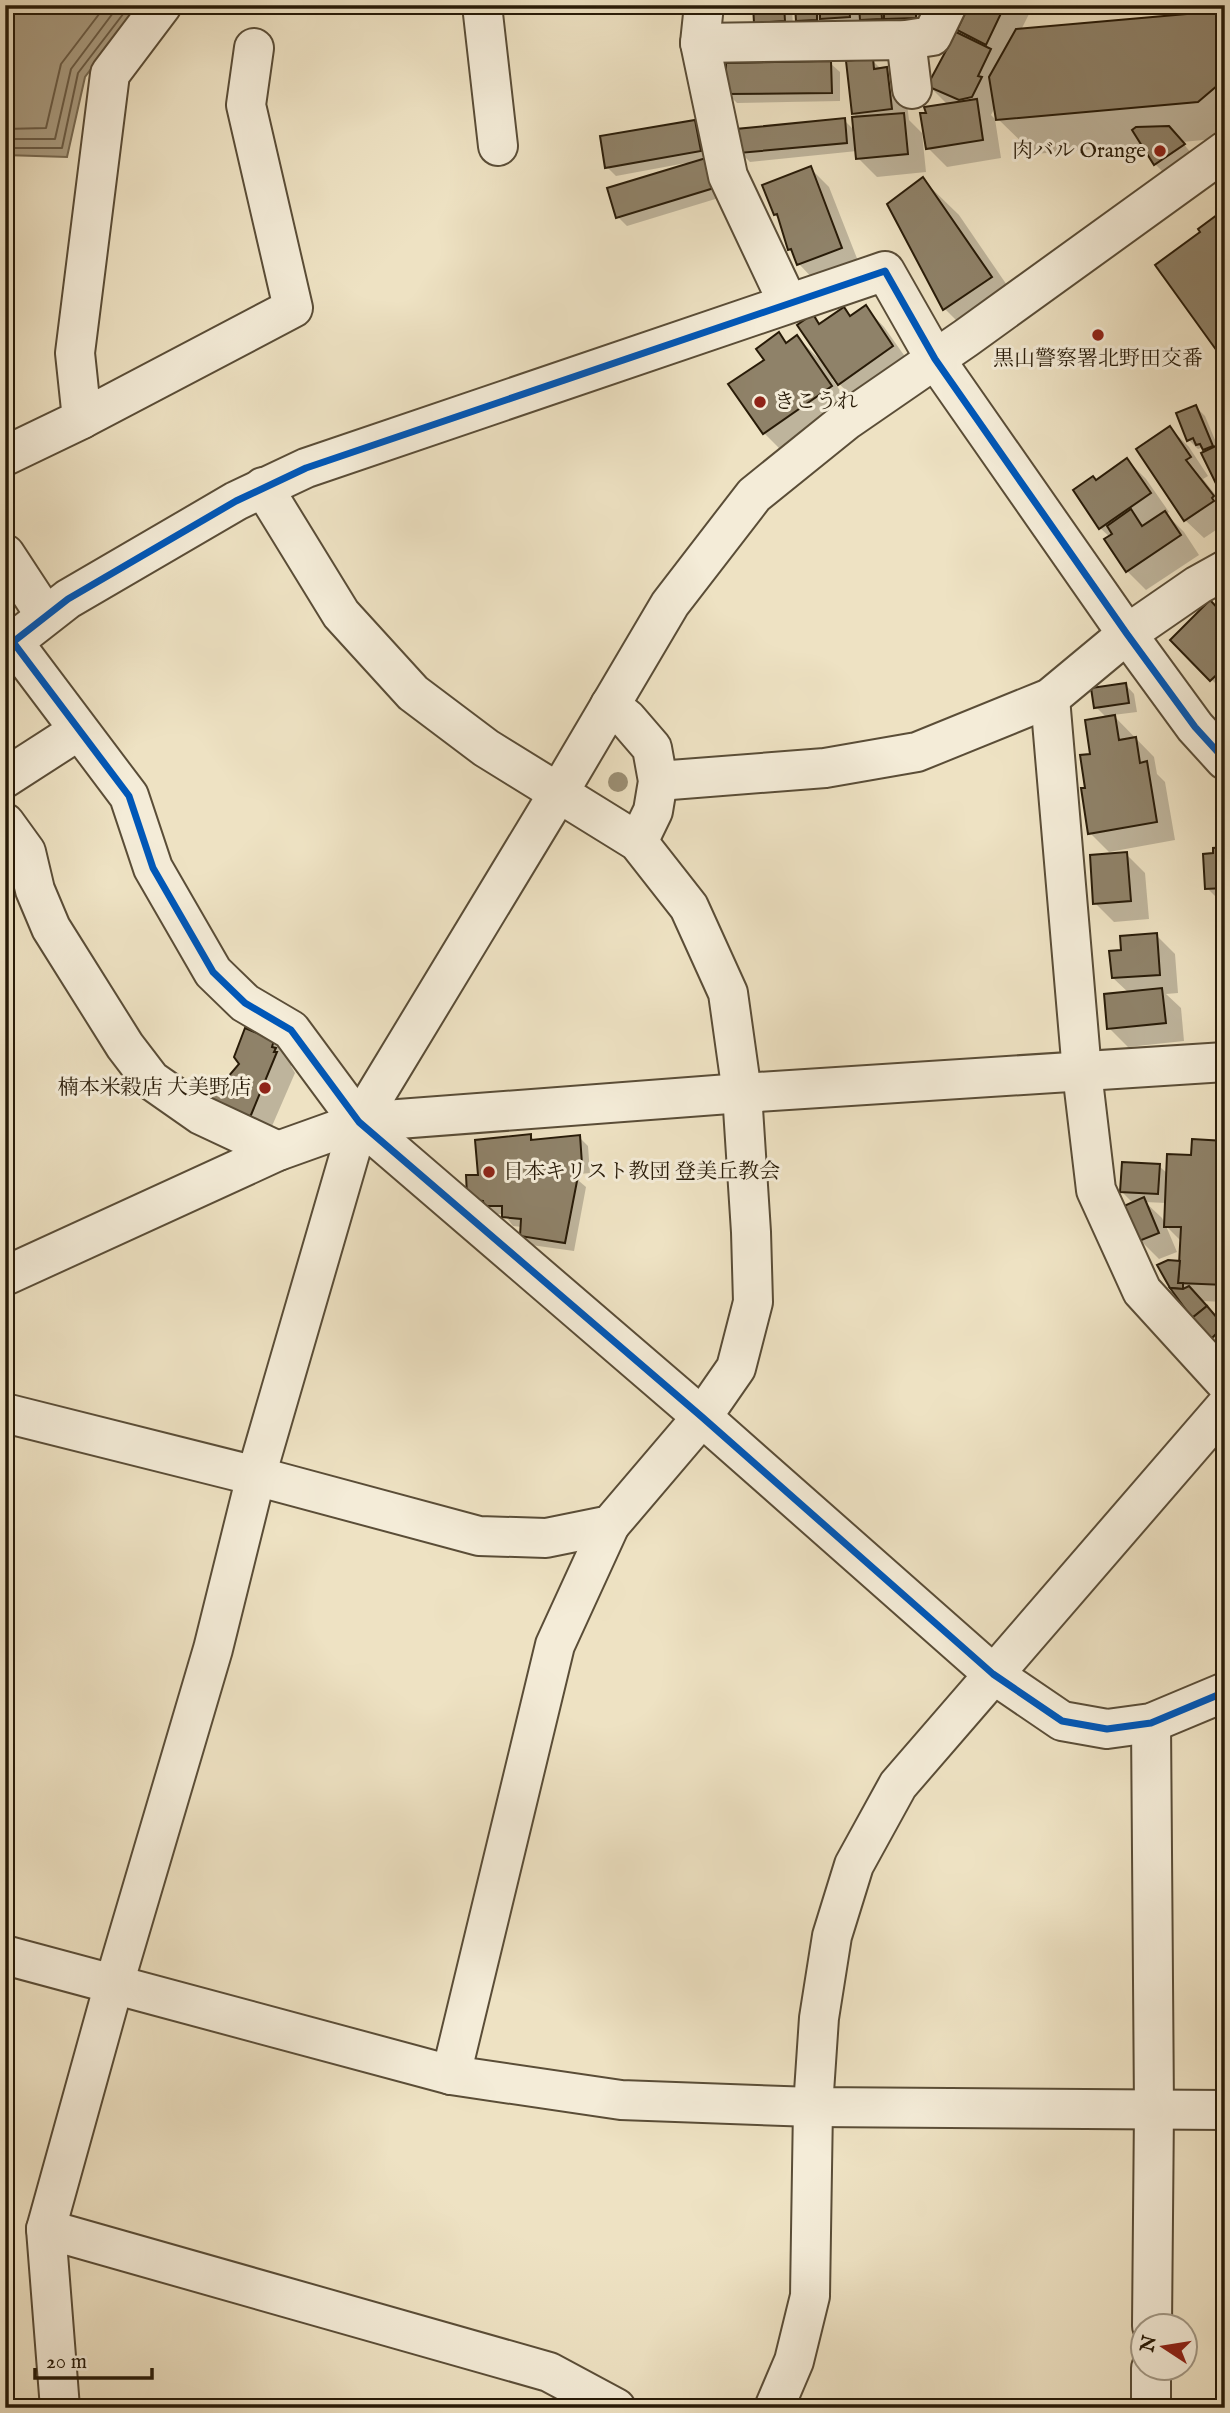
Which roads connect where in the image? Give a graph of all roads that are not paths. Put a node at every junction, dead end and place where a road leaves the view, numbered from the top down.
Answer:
1 (162, 5) edge
2 (482, 5) edge
3 (704, 5) edge
4 (947, 5) edge
5 (906, 40) junction
6 (700, 43) junction
7 (254, 48) dead end
8 (912, 89) dead end
9 (498, 146) dead end
10 (1225, 151) edge
11 (788, 303) junction
12 (935, 359) junction
13 (82, 419) junction
14 (5, 456) edge
15 (263, 487) junction
16 (5, 554) edge
17 (1225, 570) edge
18 (45, 615) junction
19 (1127, 634) junction
20 (1050, 698) junction
21 (610, 705) junction
22 (78, 732) junction
23 (1225, 760) edge
24 (5, 778) edge
25 (658, 781) junction
26 (559, 792) junction
27 (5, 823) edge
28 (638, 842) junction
29 (1225, 1062) edge
30 (1082, 1072) junction
31 (742, 1093) junction
32 (359, 1122) junction
33 (278, 1151) junction
34 (5, 1276) edge
35 (1225, 1382) edge
36 (1225, 1407) edge
37 (5, 1413) edge
38 (702, 1417) junction
39 (256, 1476) junction
40 (610, 1525) junction
41 (993, 1674) junction
42 (1225, 1692) edge
43 (1151, 1723) junction
44 (5, 1955) edge
45 (114, 1984) junction
46 (451, 2074) junction
47 (813, 2107) junction
48 (1154, 2109) junction
49 (1225, 2110) edge
50 (46, 2229) junction
51 (1152, 2312) edge
52 (1151, 2382) edge
53 (60, 2408) edge
54 (616, 2408) edge
55 (774, 2408) edge
56 (1151, 2408) edge

1 - 13 street
2 - 9 street
3 - 6 street
4 - 5 street
5 - 6 street
5 - 8 street
6 - 11 street
7 - 13 street
10 - 12 street
11 - 12 street
11 - 15 street
12 - 19 street
12 - 21 street
13 - 14 street
15 - 18 street
15 - 26 street
16 - 18 street
17 - 19 street
18 - 22 street
19 - 20 street
19 - 23 street
20 - 25 street
20 - 30 street
21 - 25 street
21 - 26 street
22 - 24 street
22 - 32 street
25 - 28 street
26 - 28 street
26 - 32 street
27 - 33 street
28 - 31 street
29 - 30 street
30 - 31 street
30 - 35 street
31 - 32 street
31 - 38 street
32 - 33 street
32 - 38 street
32 - 39 street
33 - 34 street
36 - 41 street
37 - 39 street
38 - 40 street
38 - 41 street
39 - 40 street
39 - 45 street
40 - 46 street
41 - 43 street
41 - 47 street
42 - 43 street
43 - 48 street
44 - 45 street
45 - 46 street
45 - 50 street
46 - 47 street
47 - 48 street
47 - 55 street
48 - 49 street
48 - 51 street
50 - 53 street
50 - 54 street
52 - 56 street

